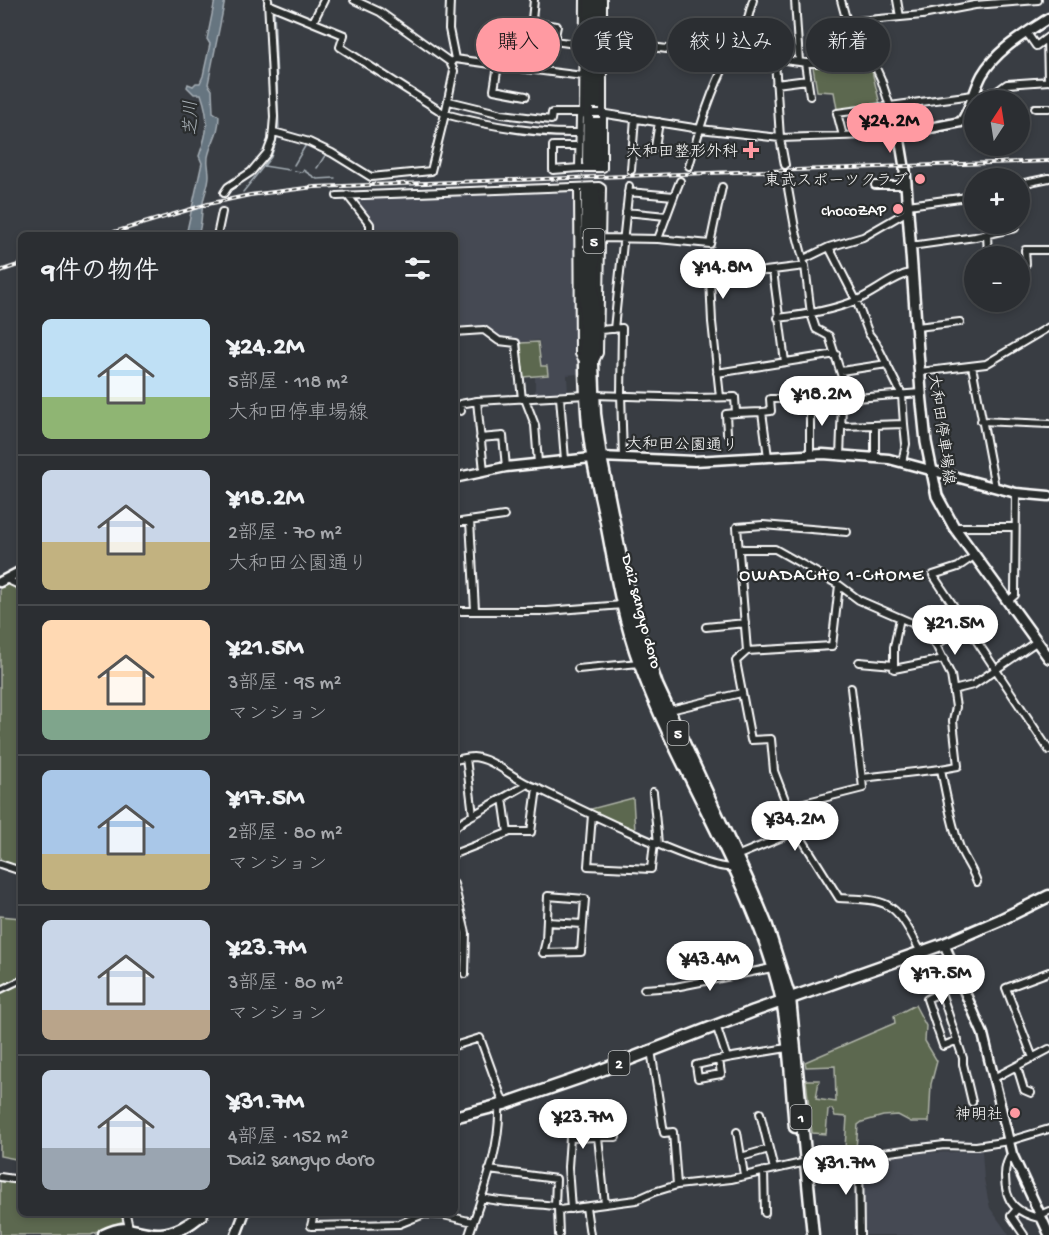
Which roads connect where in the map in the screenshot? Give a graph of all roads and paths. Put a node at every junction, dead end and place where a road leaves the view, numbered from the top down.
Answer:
1 (324, 0) edge
2 (354, 0) edge
3 (450, 0) edge
4 (534, 0) edge
5 (584, 0) edge
6 (590, 0) edge
7 (598, 0) edge
8 (603, 0) edge
9 (753, 0) edge
10 (795, 0) edge
11 (841, 0) edge
12 (897, 0) edge
13 (1038, 0) edge
14 (268, 2) edge
15 (900, 17) junction
16 (532, 18) edge
17 (584, 18) edge
18 (603, 18) edge
19 (748, 18) edge
20 (846, 18) edge
21 (889, 18) edge
22 (1049, 18) edge
23 (313, 22) junction
24 (1027, 33) junction
25 (1048, 38) edge
26 (452, 60) junction
27 (794, 61) edge
28 (802, 62) junction
29 (806, 62) edge
30 (476, 63) edge
31 (497, 72) edge
32 (555, 72) edge
33 (602, 72) edge
34 (721, 72) edge
35 (776, 72) edge
36 (877, 72) edge
37 (583, 75) joint
38 (807, 80) junction
39 (1048, 81) edge
40 (776, 84) junction
41 (975, 90) edge
42 (999, 90) edge
43 (964, 95) edge
44 (526, 96) dead end
45 (810, 96) dead end
46 (449, 101) junction
47 (890, 105) junction
48 (1035, 108) dead end
49 (1049, 108) edge
50 (584, 113) junction
51 (601, 113) junction
52 (445, 114) junction
53 (964, 117) edge
54 (635, 118) junction
55 (659, 122) junction
56 (700, 129) junction
57 (274, 132) junction
58 (580, 133) junction
59 (899, 134) junction
60 (843, 136) junction
61 (780, 138) junction
62 (579, 146) junction
63 (655, 147) dead end
64 (588, 165) junction
65 (785, 165) dead end
66 (689, 166) dead end
67 (631, 170) dead end
68 (905, 170) joint
69 (786, 177) dead end
70 (1049, 178) edge
71 (680, 181) dead end
72 (1030, 182) edge
73 (875, 185) dead end
74 (906, 185) junction
75 (722, 187) dead end
76 (587, 191) junction
77 (224, 193) dead end
78 (347, 195) junction
79 (337, 196) dead end
80 (674, 196) junction
81 (964, 198) edge
82 (908, 208) junction
83 (222, 212) tunnel mouth
84 (626, 212) junction
85 (666, 216) junction
86 (218, 232) edge
87 (370, 232) edge
88 (987, 234) joint
89 (624, 238) junction
90 (658, 240) junction
91 (599, 241) junction
92 (581, 242) junction
93 (911, 246) junction
94 (988, 246) edge
95 (829, 247) junction
96 (1030, 250) edge
97 (1049, 250) edge
98 (804, 263) junction
99 (773, 271) junction
100 (913, 272) junction
101 (856, 300) junction
102 (811, 314) junction
103 (778, 318) junction
104 (960, 322) dead end
105 (917, 327) junction
106 (1049, 327) edge
107 (614, 329) junction
108 (600, 330) junction
109 (458, 332) edge
110 (836, 354) junction
111 (784, 362) junction
112 (589, 364) junction
113 (887, 364) junction
114 (972, 366) junction
115 (841, 371) junction
116 (920, 372) junction
117 (717, 373) junction
118 (921, 393) junction
119 (621, 394) junction
120 (902, 394) junction
121 (590, 395) junction
122 (560, 397) junction
123 (720, 397) junction
124 (524, 399) junction
125 (810, 399) junction
126 (843, 399) junction
127 (477, 401) junction
128 (461, 411) dead end
129 (762, 412) junction
130 (736, 413) junction
131 (981, 420) junction
132 (904, 424) junction
133 (1049, 424) edge
134 (875, 425) junction
135 (842, 426) junction
136 (726, 433) dead end
137 (480, 438) junction
138 (810, 454) junction
139 (840, 456) junction
140 (597, 457) junction
141 (623, 457) junction
142 (768, 457) junction
143 (875, 458) junction
144 (565, 460) junction
145 (902, 462) junction
146 (538, 463) junction
147 (506, 467) junction
148 (484, 471) junction
149 (931, 471) junction
150 (458, 477) edge
151 (995, 487) junction
152 (1016, 493) junction
153 (1049, 496) edge
154 (504, 516) dead end
155 (470, 521) junction
156 (458, 522) edge
157 (954, 527) junction
158 (1015, 527) junction
159 (847, 532) dead end
160 (740, 549) junction
161 (974, 556) junction
162 (18, 574) edge
163 (3, 581) edge
164 (18, 585) edge
165 (839, 585) junction
166 (1007, 602) junction
167 (623, 605) junction
168 (458, 610) edge
169 (475, 610) junction
170 (900, 618) junction
171 (745, 623) junction
172 (966, 624) junction
173 (706, 627) dead end
174 (1036, 642) junction
175 (936, 645) junction
176 (747, 651) junction
177 (1049, 658) edge
178 (944, 659) junction
179 (858, 662) dead end
180 (639, 663) junction
181 (894, 664) junction
182 (578, 669) dead end
183 (995, 670) junction
184 (851, 688) dead end
185 (953, 690) junction
186 (741, 693) junction
187 (664, 712) junction
188 (1049, 750) edge
189 (466, 758) junction
190 (458, 759) edge
191 (941, 769) junction
192 (862, 778) junction
193 (526, 785) junction
194 (537, 788) junction
195 (653, 792) dead end
196 (504, 798) junction
197 (788, 807) junction
198 (473, 815) junction
199 (592, 815) junction
200 (458, 825) edge
201 (797, 831) junction
202 (508, 833) junction
203 (656, 843) junction
204 (458, 852) edge
205 (733, 861) junction
206 (0, 864) edge
207 (18, 871) edge
208 (976, 882) dead end
209 (1049, 896) edge
210 (458, 900) edge
211 (547, 922) junction
212 (584, 924) junction
213 (944, 944) junction
214 (921, 952) junction
215 (772, 968) junction
216 (1049, 972) edge
217 (465, 974) dead end
218 (959, 979) junction
219 (18, 982) edge
220 (0, 990) edge
221 (644, 990) dead end
222 (941, 992) junction
223 (786, 1000) junction
224 (716, 1025) junction
225 (958, 1040) junction
226 (458, 1045) edge
227 (787, 1048) junction
228 (1049, 1049) edge
229 (651, 1050) junction
230 (727, 1058) junction
231 (1033, 1058) junction
232 (719, 1060) junction
233 (1017, 1066) junction
234 (994, 1078) junction
235 (1031, 1093) dead end
236 (972, 1102) dead end
237 (501, 1105) junction
238 (760, 1113) dead end
239 (458, 1116) edge
240 (1049, 1129) edge
241 (737, 1132) dead end
242 (598, 1137) junction
243 (616, 1137) dead end
244 (1009, 1141) junction
245 (769, 1149) junction
246 (1012, 1154) junction
247 (741, 1156) junction
248 (802, 1163) junction
249 (774, 1169) junction
250 (489, 1170) junction
251 (764, 1171) junction
252 (744, 1175) junction
253 (0, 1177) edge
254 (18, 1180) edge
255 (677, 1185) junction
256 (481, 1198) junction
257 (605, 1204) junction
258 (586, 1207) junction
259 (557, 1208) junction
260 (571, 1209) junction
261 (1017, 1209) junction
262 (765, 1213) dead end
263 (1044, 1215) edge
264 (127, 1216) edge
265 (199, 1216) edge
266 (243, 1216) edge
267 (314, 1216) edge
268 (419, 1216) edge
269 (447, 1216) edge
270 (473, 1222) junction
271 (137, 1231) edge
272 (159, 1234) edge
273 (1047, 1234) edge
274 (104, 1235) edge
275 (236, 1235) edge
276 (469, 1235) edge
277 (559, 1235) edge
278 (590, 1235) edge
279 (806, 1235) edge
280 (813, 1235) edge
281 (860, 1235) edge
282 (1024, 1235) edge

1 - 23 street
2 - 26 street
3 - 26 street
4 - 16 street
5 - 17 street
6 - 64 main road
7 - 64 main road
8 - 18 street
9 - 19 street
10 - 28 street
11 - 20 street
12 - 15 street
13 - 15 street
14 - 23 street
14 - 57 street
15 - 21 street
22 - 24 street
23 - 52 street
24 - 25 street
24 - 41 street
25 - 39 street
26 - 30 street
26 - 46 street
27 - 28 street
28 - 29 street
28 - 38 street
31 - 44 street
32 - 37 street
33 - 51 street
34 - 56 street
35 - 40 street
36 - 47 street
37 - 50 street
38 - 40 street
38 - 45 street
39 - 42 street
40 - 61 street
43 - 47 street
46 - 50 street
46 - 52 street
47 - 59 street
47 - 60 street
48 - 49 street
50 - 51 street, bridge
50 - 58 street
51 - 54 street
51 - 64 street
52 - 57 street
52 - 58 street
53 - 59 street
54 - 55 street
54 - 67 street
55 - 56 street
55 - 63 street
56 - 61 street
56 - 66 street
57 - 77 street
58 - 62 street
59 - 60 street
59 - 68 street
60 - 61 street
61 - 65 street
62 - 64 street
62 - 64 street
68 - 74 main road, 大和田停車場線
69 - 98 street
70 - 72 street
71 - 80 street
73 - 74 street
74 - 82 main road, 大和田停車場線
75 - 90 street
76 - 78 street
76 - 91 street
76 - 92 street
76 - 112 main road, Dai2 sangyo doro / 5
78 - 79 street
78 - 87 street
80 - 84 street
80 - 85 street
81 - 82 street
82 - 93 main road, 大和田停車場線
82 - 95 street
83 - 86 street
84 - 85 street
84 - 89 street
85 - 90 street
88 - 93 street
88 - 94 street
89 - 90 street
89 - 91 street
89 - 107 street
91 - 92 street, bridge
91 - 108 street
92 - 112 street
93 - 100 main road, 大和田停車場線
95 - 98 street
95 - 101 street
96 - 97 street
98 - 99 street
98 - 102 street
99 - 103 street
99 - 117 street
100 - 101 street
100 - 105 main road, 大和田停車場線
101 - 102 street
101 - 113 street
102 - 103 street
102 - 110 street
103 - 111 street
104 - 105 street
105 - 116 main road, 大和田停車場線
106 - 114 street
107 - 108 street
107 - 119 street
108 - 112 street
109 - 124 street
110 - 111 street
110 - 115 street
111 - 117 street
112 - 121 main road, Dai2 sangyo doro / 5
113 - 115 street
113 - 120 street
114 - 116 street
114 - 131 street
115 - 126 street
116 - 118 main road, 大和田停車場線
117 - 123 street
118 - 120 street
118 - 149 main road, 大和田停車場線
119 - 121 street
119 - 123 street
119 - 141 street
120 - 126 street
120 - 132 street
121 - 122 street
121 - 140 main road, Dai2 sangyo doro / 5
122 - 124 street
122 - 144 street
123 - 130 street
124 - 127 street
124 - 146 street
125 - 126 street
125 - 129 street
125 - 138 street
126 - 135 street
127 - 128 street
127 - 137 street
129 - 130 street
129 - 142 street
130 - 136 street
131 - 133 street
131 - 151 street
132 - 134 street
132 - 145 street
134 - 135 street
134 - 143 street
135 - 139 street
137 - 147 street
137 - 148 street
138 - 139 street, 大和田公園通り
138 - 142 street, 大和田公園通り
139 - 143 street, 大和田公園通り
140 - 141 street, 大和田公園通り
140 - 144 street, 大和田公園通り
140 - 167 main road, Dai2 sangyo doro / 5
140 - 187 main road, Dai2 sangyo doro / 5
141 - 142 street, 大和田公園通り
143 - 145 street, 大和田公園通り
144 - 146 street, 大和田公園通り
145 - 149 street, 大和田公園通り
146 - 147 street, 大和田公園通り
147 - 148 street, 大和田公園通り
148 - 150 street, 大和田公園通り
149 - 151 street, 大和田公園通り
149 - 157 main road, 大和田停車場線
151 - 152 street, 大和田公園通り
152 - 153 street, 大和田公園通り
152 - 158 street
154 - 155 street
155 - 156 street
155 - 169 street
157 - 158 street
157 - 161 main road, 大和田停車場線
158 - 166 street
159 - 160 street
160 - 165 street
160 - 171 street
161 - 166 main road, 大和田停車場線
161 - 172 street
162 - 163 street
163 - 164 street
165 - 170 street
165 - 176 street
166 - 174 main road, 大和田停車場線
167 - 169 street
167 - 180 main road, Dai2 sangyo doro / 5
168 - 169 street
170 - 175 street
170 - 181 street
171 - 173 street
171 - 176 street
172 - 175 street
172 - 183 street
174 - 177 main road, 大和田停車場線
174 - 183 street
175 - 178 street
176 - 186 street
178 - 181 street
178 - 185 street
179 - 181 street
180 - 182 street
180 - 187 main road, Dai2 sangyo doro / 5
183 - 185 street
183 - 188 street
184 - 192 street
185 - 191 street
186 - 187 street
186 - 197 street
187 - 205 main road, Dai2 sangyo doro / 5
189 - 190 street
189 - 193 street
189 - 198 street
191 - 192 street
191 - 208 street
192 - 197 street
193 - 194 street
193 - 196 street
194 - 199 street
194 - 202 street
195 - 203 street
196 - 198 street
196 - 202 street
197 - 201 street
198 - 200 street
199 - 203 street
199 - 203 street
201 - 205 street
201 - 214 street
202 - 204 street
203 - 205 street
205 - 215 main road, Dai2 sangyo doro / 5
205 - 223 main road, Dai2 sangyo doro / 5
206 - 207 street
209 - 213 main road, 2
210 - 217 street
211 - 212 street
211 - 212 street
211 - 212 street
213 - 214 main road, 2
213 - 218 street
214 - 223 main road, 2
215 - 221 street
215 - 223 main road, Dai2 sangyo doro / 5
216 - 231 street
218 - 222 street
218 - 234 street
219 - 220 street
222 - 225 street
222 - 225 street
223 - 224 main road, 2
223 - 227 main road, Dai2 sangyo doro / 1
223 - 248 main road, Dai2 sangyo doro / 1
224 - 229 main road, 2
224 - 230 street
225 - 236 street
226 - 237 street
227 - 230 street
227 - 248 main road, Dai2 sangyo doro / 1
228 - 231 street
229 - 237 main road, 2
229 - 255 street
230 - 232 street
231 - 233 street
232 - 232 street
233 - 234 street
233 - 235 street
234 - 244 street
237 - 239 main road, 2
237 - 250 street
238 - 245 street
240 - 244 street
241 - 247 street
242 - 243 street
242 - 257 street
242 - 260 street
244 - 246 street
244 - 281 street
245 - 247 street
245 - 249 street
246 - 261 street
246 - 263 street
247 - 252 street
248 - 249 street
248 - 279 main road, Dai2 sangyo doro / 1
248 - 280 main road, Dai2 sangyo doro / 1
249 - 251 street
250 - 256 street
250 - 259 street
251 - 252 street
251 - 262 street
252 - 255 street
253 - 254 street
255 - 257 street
256 - 259 street
256 - 270 street
257 - 258 street
258 - 260 street
258 - 278 street
259 - 260 street
259 - 277 street
261 - 263 street
261 - 282 street
263 - 273 street
264 - 271 street
265 - 272 main road
266 - 275 street
267 - 268 street
269 - 270 street
270 - 276 street
271 - 272 main road
271 - 274 main road

